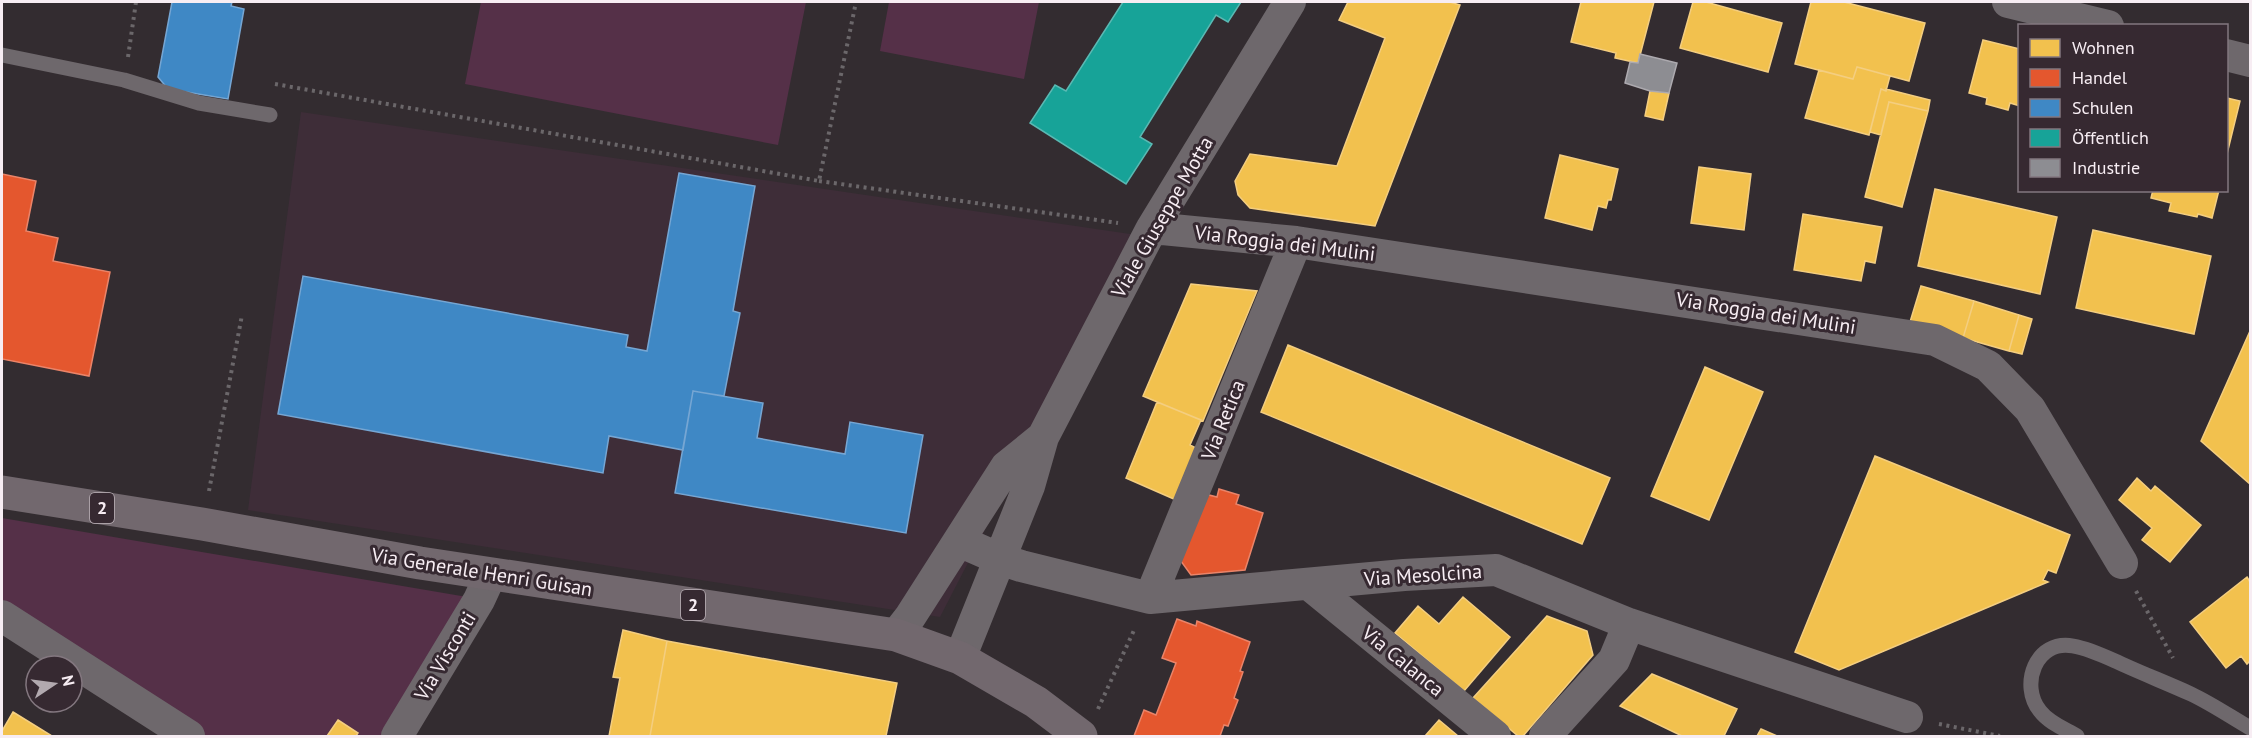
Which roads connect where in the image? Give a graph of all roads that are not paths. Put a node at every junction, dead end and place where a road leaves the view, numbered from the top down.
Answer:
1 (1290, 2) edge
2 (2008, 2) edge
3 (2104, 16) edge
4 (2, 55) edge
5 (2228, 56) edge
6 (2250, 61) edge
7 (270, 115) dead end
8 (1152, 228) junction
9 (1296, 242) junction
10 (1043, 437) junction
11 (2, 492) edge
12 (959, 541) junction
13 (1000, 560) junction
14 (2122, 563) road end
15 (491, 574) junction
16 (1310, 585) junction
17 (1150, 598) junction
18 (2, 616) edge
19 (1629, 624) junction
20 (896, 635) junction
21 (960, 658) junction
22 (1907, 717) road end
23 (1088, 726) edge
24 (2250, 728) edge
25 (189, 736) edge
26 (397, 736) edge
27 (1495, 736) edge
28 (1545, 736) edge
29 (2077, 736) edge

1 - 8 street, Viale Giuseppe Motta
2 - 3 street
4 - 7 lane
5 - 6 street
8 - 9 street, Via Roggia dei Mulini
8 - 10 street, Viale Giuseppe Motta
9 - 14 street, Via Roggia dei Mulini
9 - 17 street, Via Retica
10 - 12 street, Viale Giuseppe Motta
10 - 13 street, Viale Giuseppe Motta
11 - 15 main road, Via Generale Henri Guisan / 2
12 - 13 street, Via Mesolcina
12 - 20 street, Viale Giuseppe Motta
13 - 17 street, Via Mesolcina
13 - 21 street, Viale Giuseppe Motta
15 - 20 main road, Via Generale Henri Guisan / 2
15 - 26 street, Via Visconti
16 - 17 street, Via Mesolcina
16 - 19 street, Via Mesolcina
16 - 27 street, Via Calanca
18 - 25 street
19 - 22 street, Via Mesolcina
19 - 28 street
20 - 21 main road, Via Generale Henri Guisan / 2
21 - 23 main road, 2
24 - 29 lane

